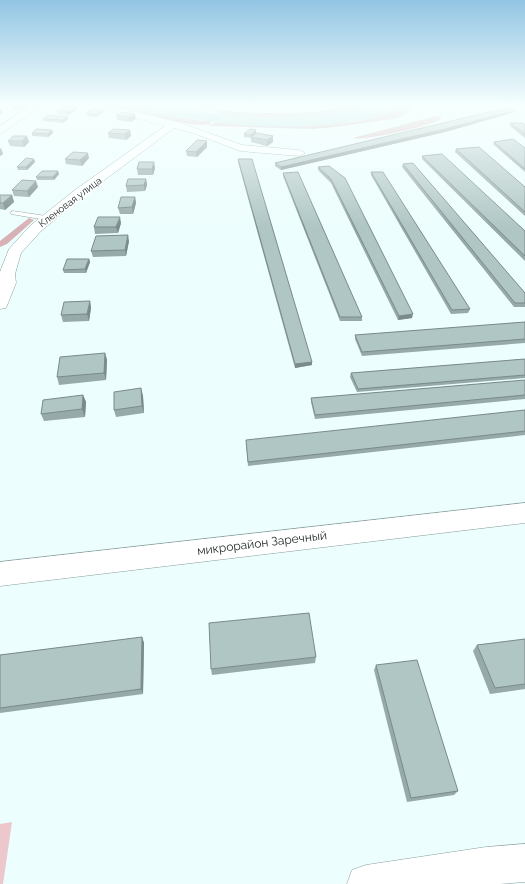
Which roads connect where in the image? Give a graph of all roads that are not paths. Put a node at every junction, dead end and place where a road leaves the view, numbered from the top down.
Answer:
1 (145, 145) edge
2 (233, 145) edge
3 (299, 153) dead end
4 (13, 213) dead end
5 (46, 218) junction
6 (7, 252) edge
7 (4, 274) edge
8 (0, 304) edge
9 (525, 513) edge
10 (0, 574) edge
11 (525, 863) edge
12 (366, 884) edge

1 - 5 street, Кленовая улица
2 - 3 street
4 - 5 lane
5 - 6 street, Кленовая улица
6 - 7 street, Кленовая улица
7 - 8 street, Кленовая улица
9 - 10 street, микрорайон Заречный
11 - 12 street

